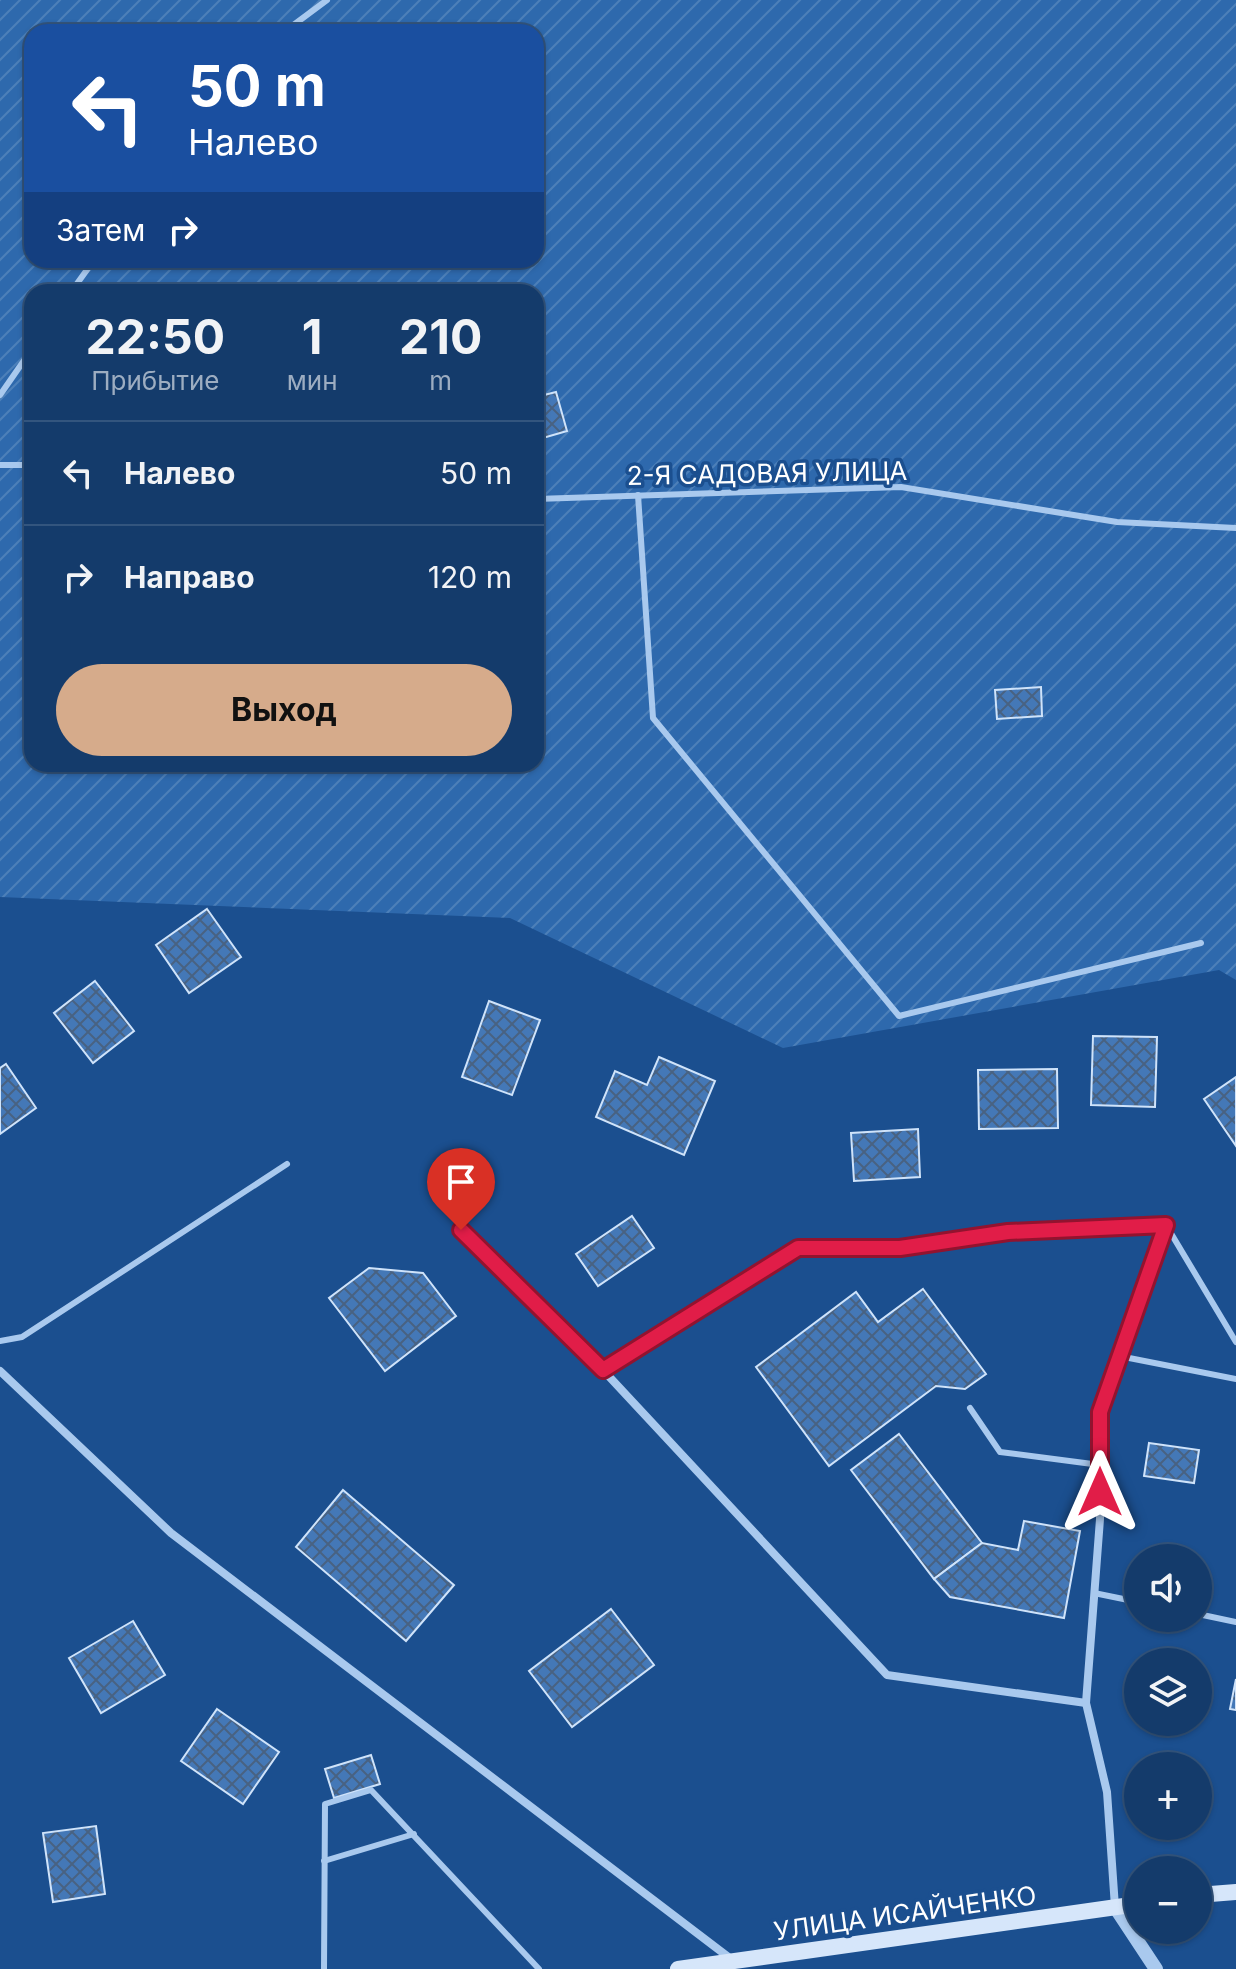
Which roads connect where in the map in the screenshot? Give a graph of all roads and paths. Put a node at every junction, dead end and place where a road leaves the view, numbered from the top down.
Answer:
1 (327, 0) edge
2 (295, 24) edge
3 (24, 360) edge
4 (0, 395) edge
5 (0, 465) edge
6 (24, 465) edge
7 (638, 495) junction
8 (544, 499) edge
9 (1236, 528) edge
10 (1201, 943) dead end
11 (287, 1164) dead end
12 (1166, 1225) junction
13 (461, 1230) dead end
14 (0, 1341) edge
15 (1236, 1342) edge
16 (1119, 1356) junction
17 (603, 1370) junction
18 (0, 1371) edge
19 (1236, 1379) edge
20 (970, 1408) dead end
21 (1100, 1465) junction
22 (1094, 1593) junction
23 (1124, 1599) edge
24 (1212, 1617) edge
25 (1236, 1622) edge
26 (1086, 1703) junction
27 (414, 1834) junction
28 (324, 1861) junction
29 (1236, 1892) edge
30 (1212, 1894) edge
31 (1124, 1906) edge
32 (1115, 1907) junction
33 (734, 1962) junction
34 (324, 1969) edge
35 (539, 1969) edge
36 (678, 1969) edge
37 (1156, 1969) edge

1 - 2 lane
3 - 4 lane
5 - 6 lane
7 - 8 lane, 2-Я САДОВАЯ УЛИЦА
7 - 9 lane, 2-Я САДОВАЯ УЛИЦА
7 - 10 lane
11 - 14 lane
12 - 15 lane
12 - 16 street
12 - 17 street
13 - 17 street
16 - 19 lane
16 - 21 street
17 - 26 street
18 - 33 street
20 - 21 lane
21 - 22 street
22 - 23 lane
22 - 26 street
24 - 25 lane
26 - 32 street
27 - 28 lane
27 - 28 lane
27 - 35 lane
28 - 34 lane
29 - 30 main road
31 - 32 main road, УЛИЦА ИСАЙЧЕНКО
32 - 33 main road, УЛИЦА ИСАЙЧЕНКО
32 - 37 street
33 - 36 main road, УЛИЦА ИСАЙЧЕНКО

